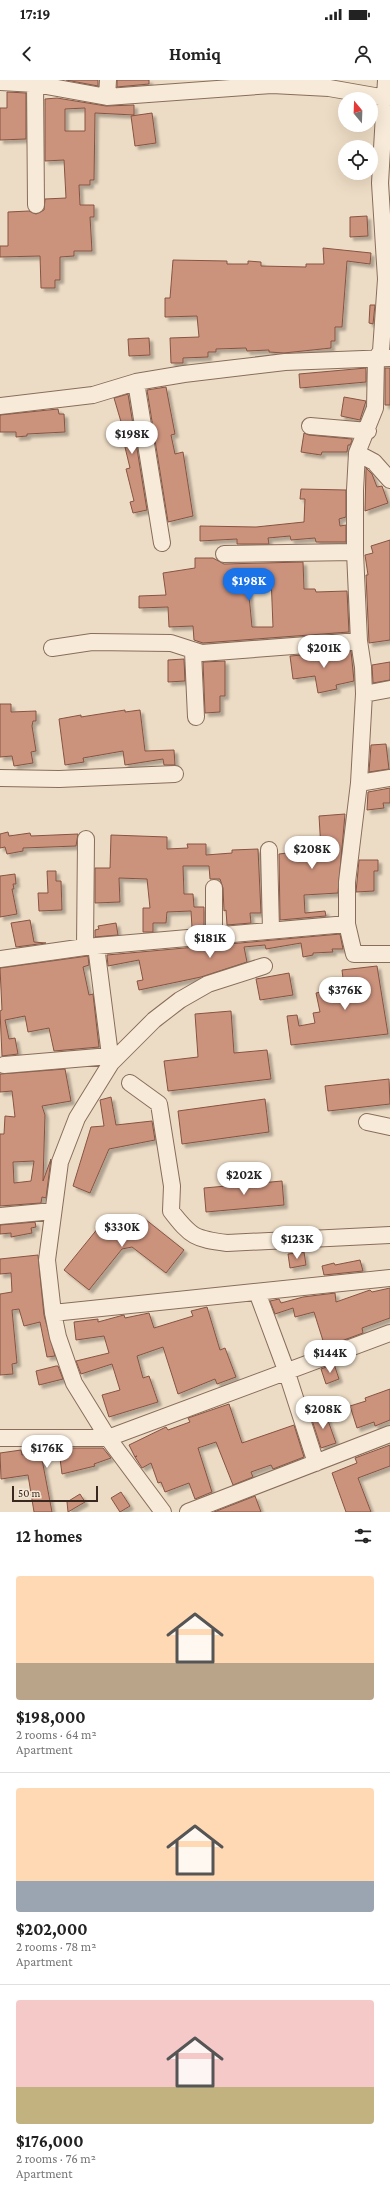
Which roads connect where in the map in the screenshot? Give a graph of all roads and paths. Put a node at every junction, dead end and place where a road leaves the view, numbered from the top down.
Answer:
1 (108, 80) edge
2 (386, 80) edge
3 (0, 82) edge
4 (35, 82) edge
5 (195, 85) edge
6 (107, 98) junction
7 (386, 98) junction
8 (385, 184) edge
9 (36, 205) dead end
10 (387, 250) edge
11 (383, 358) edge
12 (136, 382) junction
13 (0, 406) edge
14 (310, 426) dead end
15 (368, 431) junction
16 (358, 453) junction
17 (390, 480) edge
18 (162, 543) dead end
19 (355, 552) junction
20 (224, 554) dead end
21 (359, 641) junction
22 (52, 648) dead end
23 (193, 652) junction
24 (390, 689) edge
25 (364, 694) junction
26 (196, 717) dead end
27 (175, 774) dead end
28 (0, 778) edge
29 (390, 778) edge
30 (358, 783) junction
31 (86, 839) dead end
32 (269, 850) dead end
33 (214, 888) dead end
34 (348, 924) junction
35 (271, 930) junction
36 (214, 936) junction
37 (90, 947) junction
38 (390, 954) edge
39 (0, 959) edge
40 (264, 966) dead end
41 (111, 1059) junction
42 (4, 1065) dead end
43 (130, 1083) dead end
44 (367, 1122) dead end
45 (390, 1127) edge
46 (53, 1211) junction
47 (0, 1216) edge
48 (390, 1235) edge
49 (390, 1278) edge
50 (257, 1292) junction
51 (53, 1313) junction
52 (390, 1333) edge
53 (286, 1370) junction
54 (390, 1434) edge
55 (0, 1438) edge
56 (108, 1438) junction
57 (316, 1463) junction
58 (156, 1510) edge
59 (188, 1512) edge

1 - 6 street
2 - 7 street
3 - 4 street
4 - 6 street
4 - 9 street
5 - 6 street
5 - 7 street
7 - 8 street
8 - 10 street
10 - 11 street
11 - 12 street
11 - 15 street
12 - 13 street
12 - 18 street
14 - 15 street
15 - 16 street
16 - 17 street
16 - 19 street
19 - 20 street
19 - 21 street
21 - 23 street
21 - 25 street
22 - 23 street
23 - 26 street
24 - 25 street
25 - 30 street
27 - 28 street
29 - 30 street
30 - 34 street
31 - 37 street
32 - 35 street
33 - 36 street
34 - 35 street
34 - 38 street
35 - 36 street
36 - 37 street
37 - 39 street
37 - 41 street
40 - 41 street
41 - 42 street
41 - 46 street
43 - 48 street
44 - 45 street
46 - 47 street
46 - 51 street
49 - 50 street
50 - 51 street
50 - 53 street
51 - 56 street
52 - 53 street
53 - 56 street
53 - 57 street
54 - 57 street
55 - 56 street
56 - 58 street
57 - 59 street

